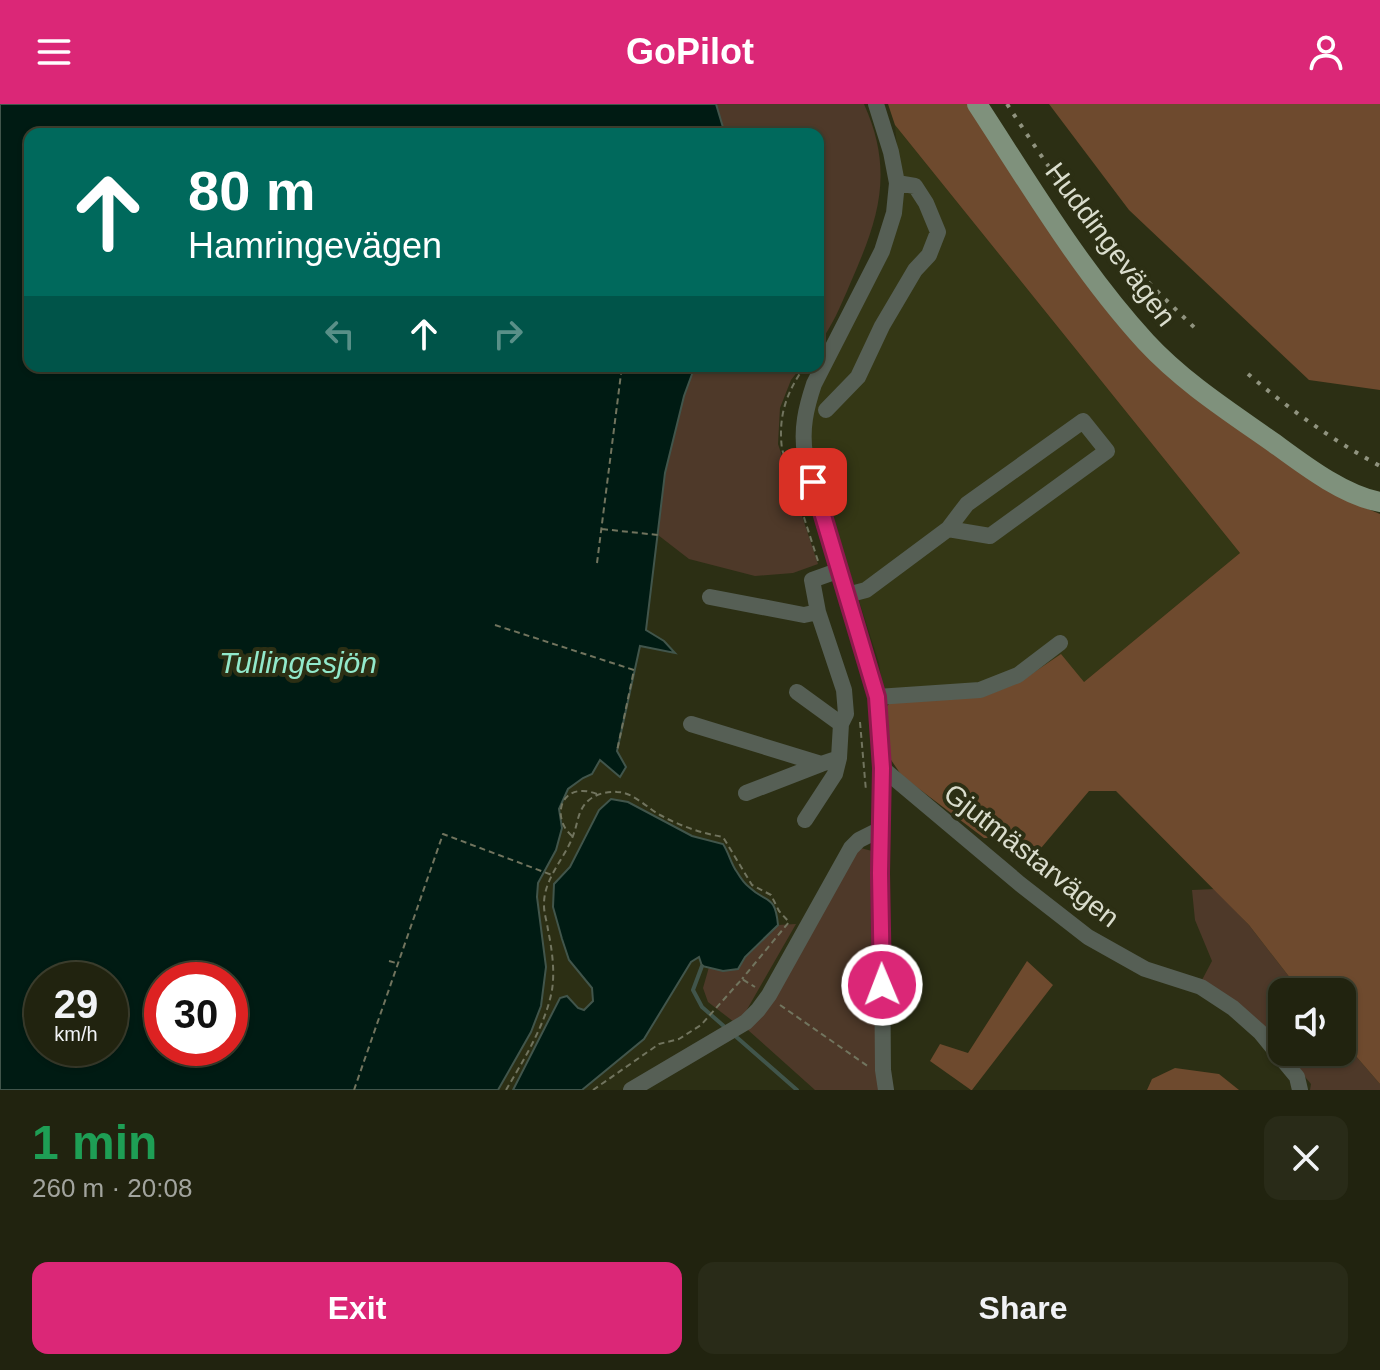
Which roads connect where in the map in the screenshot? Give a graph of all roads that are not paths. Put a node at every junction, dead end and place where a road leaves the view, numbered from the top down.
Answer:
1 (876, 104) edge
2 (977, 104) edge
3 (897, 183) junction
4 (824, 364) edge
5 (820, 372) edge
6 (826, 410) dead end
7 (1380, 502) edge
8 (948, 529) junction
9 (840, 570) junction
10 (847, 595) junction
11 (710, 597) dead end
12 (818, 612) junction
13 (1060, 643) dead end
14 (797, 692) dead end
15 (877, 697) junction
16 (691, 724) dead end
17 (841, 724) junction
18 (839, 758) junction
19 (821, 764) junction
20 (882, 768) junction
21 (746, 793) dead end
22 (805, 820) dead end
23 (881, 829) junction
24 (886, 1086) edge
25 (631, 1090) edge
26 (1300, 1090) edge

1 - 3 street
2 - 7 main road, Huddingevägen
3 - 4 street
3 - 6 street
5 - 9 street
8 - 8 street
8 - 10 street
9 - 10 street
9 - 12 street
10 - 15 street
11 - 12 street
12 - 17 street
13 - 15 street
14 - 17 street
15 - 20 street
16 - 19 street
17 - 18 street
18 - 19 street
18 - 22 street
19 - 21 street
20 - 23 street
20 - 26 street, Gjutmästarvägen
23 - 24 street
23 - 25 street

